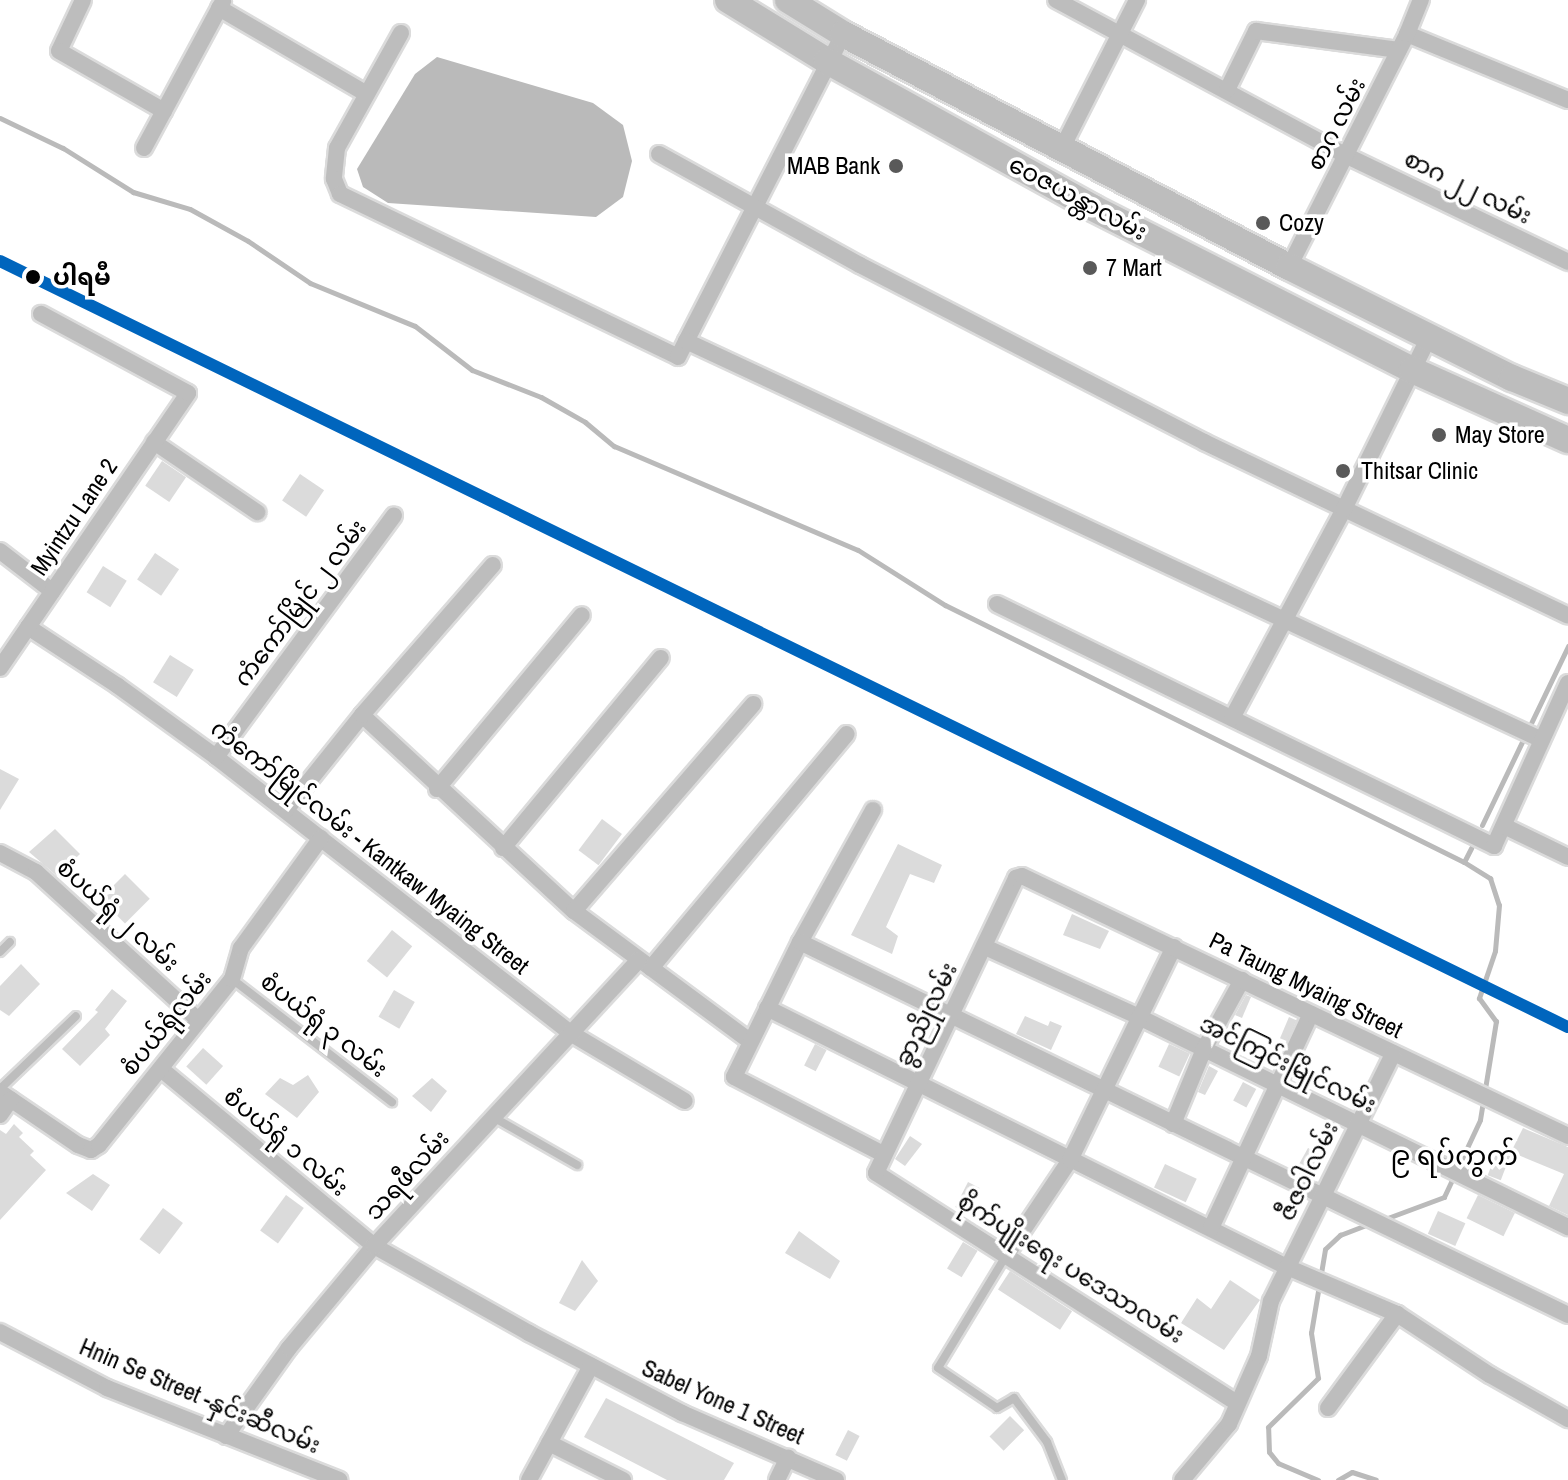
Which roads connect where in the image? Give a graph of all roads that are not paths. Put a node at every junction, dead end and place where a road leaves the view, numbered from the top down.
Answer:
1 (83, 0) edge
2 (728, 0) edge
3 (788, 0) edge
4 (1056, 0) edge
5 (1137, 0) edge
6 (1421, 0) edge
7 (222, 4) edge
8 (1121, 32) junction
9 (401, 33) dead end
10 (843, 34) junction
11 (1407, 34) junction
12 (1399, 50) junction
13 (827, 61) junction
14 (1227, 90) junction
15 (365, 93) junction
16 (1568, 100) edge
17 (164, 111) junction
18 (144, 148) dead end
19 (1062, 148) junction
20 (659, 154) dead end
21 (1347, 156) junction
22 (753, 208) junction
23 (1568, 262) edge
24 (1289, 267) junction
25 (41, 314) dead end
26 (1429, 337) junction
27 (686, 341) junction
28 (1412, 370) junction
29 (1568, 401) edge
30 (1568, 440) edge
31 (154, 442) junction
32 (1344, 509) junction
33 (257, 512) dead end
34 (394, 516) dead end
35 (0, 551) edge
36 (493, 565) dead end
37 (52, 591) junction
38 (997, 604) dead end
39 (582, 615) dead end
40 (1568, 616) edge
41 (1286, 621) junction
42 (28, 627) junction
43 (661, 658) dead end
44 (0, 668) edge
45 (1568, 683) edge
46 (753, 704) dead end
47 (362, 715) junction
48 (1232, 718) junction
49 (847, 734) dead end
50 (1542, 740) junction
51 (216, 757) junction
52 (437, 789) junction
53 (286, 810) junction
54 (873, 810) dead end
55 (1504, 826) junction
56 (321, 838) junction
57 (503, 848) junction
58 (0, 853) edge
59 (1568, 857) edge
60 (1022, 876) joint
61 (574, 911) junction
62 (10, 942) dead end
63 (800, 942) junction
64 (985, 947) junction
65 (1174, 947) junction
66 (0, 952) edge
67 (645, 964) junction
68 (232, 979) junction
69 (1242, 980) junction
70 (767, 1008) junction
71 (1311, 1014) junction
72 (76, 1016) dead end
73 (1139, 1017) junction
74 (951, 1018) junction
75 (198, 1020) junction
76 (572, 1034) junction
77 (750, 1041) junction
78 (1204, 1049) junction
79 (1393, 1054) junction
80 (161, 1069) junction
81 (918, 1085) junction
82 (1278, 1086) junction
83 (1104, 1091) junction
84 (4, 1093) edge
85 (685, 1101) dead end
86 (392, 1102) dead end
87 (0, 1115) edge
88 (492, 1116) junction
89 (1173, 1124) junction
90 (1357, 1125) junction
91 (1568, 1136) edge
92 (883, 1154) junction
93 (1070, 1160) junction
94 (1243, 1160) junction
95 (577, 1165) dead end
96 (878, 1176) joint
97 (1322, 1198) junction
98 (1568, 1227) edge
99 (1211, 1228) junction
100 (374, 1246) junction
101 (1007, 1254) junction
102 (1287, 1267) junction
103 (1397, 1314) junction
104 (1568, 1315) edge
105 (0, 1332) edge
106 (591, 1366) junction
107 (1237, 1403) junction
108 (1328, 1408) dead end
109 (1568, 1419) edge
110 (226, 1436) junction
111 (549, 1443) junction
112 (788, 1457) junction
113 (339, 1480) edge
114 (529, 1480) edge
115 (623, 1480) edge
116 (777, 1480) edge
117 (836, 1480) edge
118 (1062, 1480) edge
119 (1182, 1480) edge

1 - 17 street
2 - 13 main road, ဝေဇယန္တာလမ်း
3 - 10 main road, ဝေဇယန္တာလမ်း
4 - 8 street, စာဂ ၂၂ လမ်း
5 - 8 street
6 - 11 street, စာဂ လမ်း
7 - 15 street
7 - 17 street
8 - 14 street, စာဂ ၂၂ လမ်း
8 - 19 street
9 - 15 street
10 - 13 street
10 - 19 main road, ဝေဇယန္တာလမ်း
11 - 12 street, စာဂ လမ်း
11 - 16 street
12 - 14 street
12 - 21 street, စာဂ လမ်း
13 - 22 street
13 - 28 main road, ဝေဇယန္တာလမ်း
14 - 21 street, စာဂ ၂၂ လမ်း
15 - 27 street
17 - 18 street
19 - 24 main road, ဝေဇယန္တာလမ်း
20 - 22 street
21 - 23 street, စာဂ ၂၂ လမ်း
21 - 24 street, စာဂ လမ်း
22 - 27 street
22 - 32 street
24 - 26 main road, ဝေဇယန္တာလမ်း
25 - 31 street, Myintzu Lane 2
26 - 28 street
26 - 29 main road, ဝေဇယန္တာလမ်း
27 - 41 street
28 - 30 main road, ဝေဇယန္တာလမ်း
28 - 32 street
31 - 33 street
31 - 37 street, Myintzu Lane 2
32 - 40 street
32 - 41 street
34 - 51 street, ကံကော်မြိုင် ၂ လမ်း
35 - 37 street
36 - 47 street
37 - 42 street, Myintzu Lane 2
38 - 48 street
39 - 52 street
41 - 48 street
41 - 50 street
42 - 44 street, Myintzu Lane 2
42 - 51 street, ကံကော်မြိုင်လမ်း - Kantkaw Myaing Street
43 - 57 street
45 - 50 street
46 - 61 street
47 - 52 street
47 - 53 street
48 - 55 street
49 - 67 street, သရဖီလမ်း
50 - 55 street
51 - 53 street, ကံကော်မြိုင်လမ်း - Kantkaw Myaing Street
52 - 57 street
53 - 56 street, ကံကော်မြိုင်လမ်း - Kantkaw Myaing Street
54 - 63 street
55 - 59 street
56 - 68 street, စံပယ်ရုံလမ်း
56 - 76 street, ကံကော်မြိုင်လမ်း - Kantkaw Myaing Street
57 - 61 street
58 - 75 street, စံပယ်ရုံ ၂ လမ်း
60 - 64 street, ခွာညိုလမ်း
60 - 65 street, Pa Taung Myaing Street
61 - 67 street
62 - 66 lane
63 - 70 street
63 - 74 street
64 - 73 street, အင်ကြင်းမြိုင်လမ်း
64 - 74 street, ခွာညိုလမ်း
65 - 69 street, Pa Taung Myaing Street
65 - 73 street
67 - 76 street, သရဖီလမ်း
67 - 77 street
68 - 75 street, စံပယ်ရုံလမ်း
68 - 86 lane, စံပယ်ရုံ ၃ လမ်း
69 - 71 street, Pa Taung Myaing Street
69 - 78 street
70 - 77 street
70 - 81 street
71 - 79 street, Pa Taung Myaing Street
71 - 82 street
72 - 84 lane
73 - 78 street, အင်ကြင်းမြိုင်လမ်း
73 - 83 street
74 - 81 street, ခွာညိုလမ်း
74 - 83 street
75 - 80 street, စံပယ်ရုံလမ်း
76 - 85 street, ကံကော်မြိုင်လမ်း - Kantkaw Myaing Street
76 - 88 street, သရဖီလမ်း
77 - 92 street
78 - 82 street, အင်ကြင်းမြိုင်လမ်း
78 - 89 street
79 - 90 street, ဇီဇဝါလမ်း
79 - 91 street, Pa Taung Myaing Street
80 - 84 street, စံပယ်ရုံလမ်း
80 - 100 street, စံပယ်ရုံ ၁ လမ်း
81 - 92 street, ခွာညိုလမ်း
81 - 93 street
82 - 90 street, အင်ကြင်းမြိုင်လမ်း
82 - 94 street
83 - 89 street
83 - 93 street
84 - 87 street
88 - 95 lane
88 - 100 street, သရဖီလမ်း
89 - 94 street
90 - 97 street, ဇီဇဝါလမ်း
90 - 98 street, အင်ကြင်းမြိုင်လမ်း
92 - 96 street, ခွာညိုလမ်း
93 - 99 street
93 - 101 street
94 - 97 street
94 - 99 street
96 - 101 street, စိုက်ပျိုးရေး ပဒေသာလမ်း
97 - 102 street, ဇီဇဝါလမ်း
97 - 104 street
99 - 102 street
100 - 106 street, စံပယ်ရုံ ၁ လမ်း
100 - 110 street, သရဖီလမ်း
101 - 107 street, စိုက်ပျိုးရေး ပဒေသာလမ်း
101 - 118 lane
102 - 103 street
102 - 107 street, ဇီဇဝါလမ်း
103 - 108 street
103 - 109 street
105 - 110 street, Hnin Se Street -နှင်းဆီလမ်း
106 - 111 street
106 - 112 street, Sabel Yone 1 Street
107 - 119 street, ဇီဇဝါလမ်း
110 - 113 street, Hnin Se Street -နှင်းဆီလမ်း
111 - 114 street
111 - 115 street
112 - 116 street
112 - 117 street, Sabel Yone 1 Street

